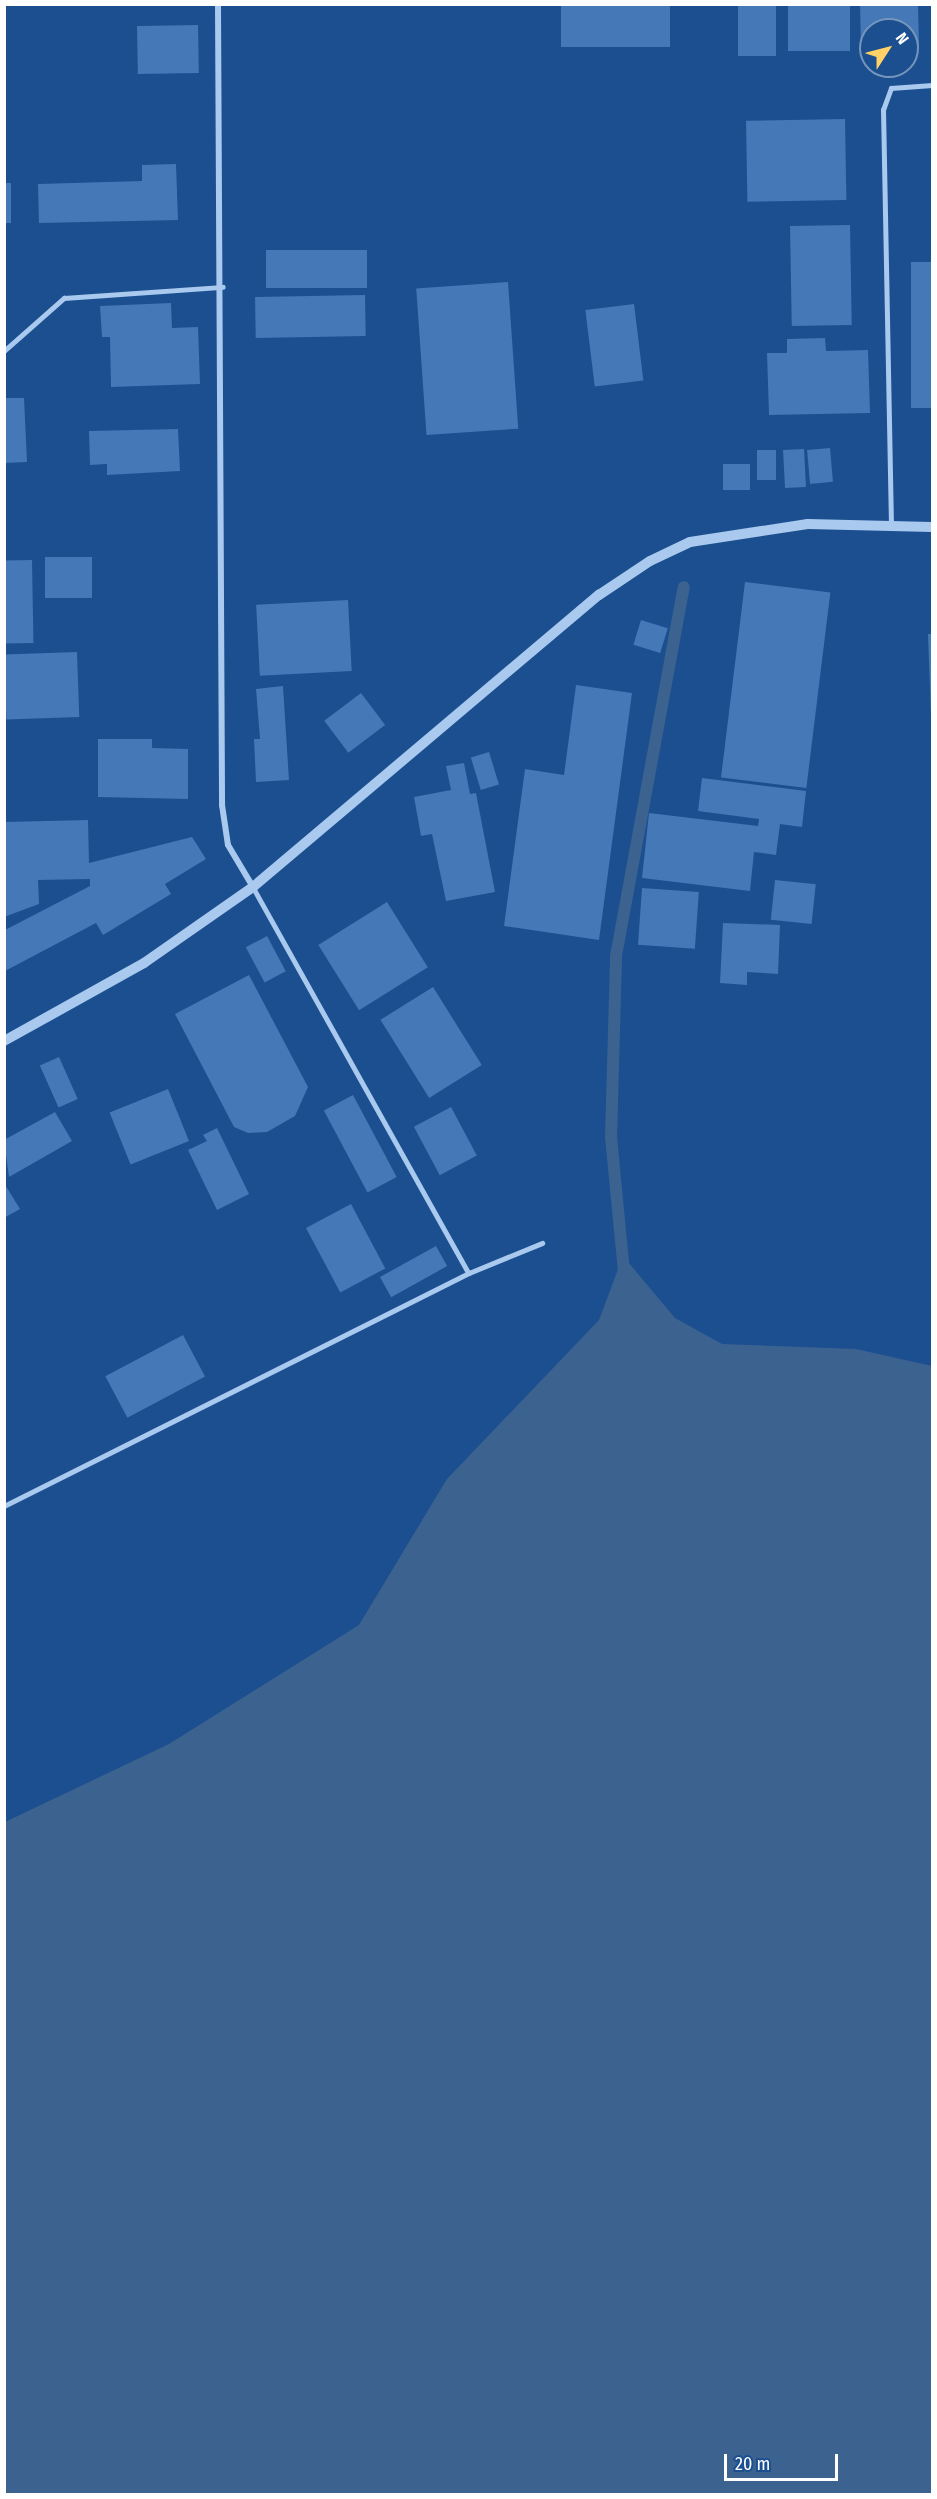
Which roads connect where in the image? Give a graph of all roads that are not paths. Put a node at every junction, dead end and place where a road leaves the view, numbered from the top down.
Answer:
1 (218, 4) edge
2 (933, 85) edge
3 (223, 287) junction
4 (4, 351) edge
5 (891, 526) junction
6 (933, 526) edge
7 (253, 887) junction
8 (4, 1041) edge
9 (542, 1243) dead end
10 (469, 1273) junction
11 (4, 1506) edge

1 - 3 street
2 - 5 lane
3 - 4 lane
3 - 7 street
5 - 6 street
5 - 7 street
7 - 8 street
7 - 10 lane
9 - 10 lane
10 - 11 lane

